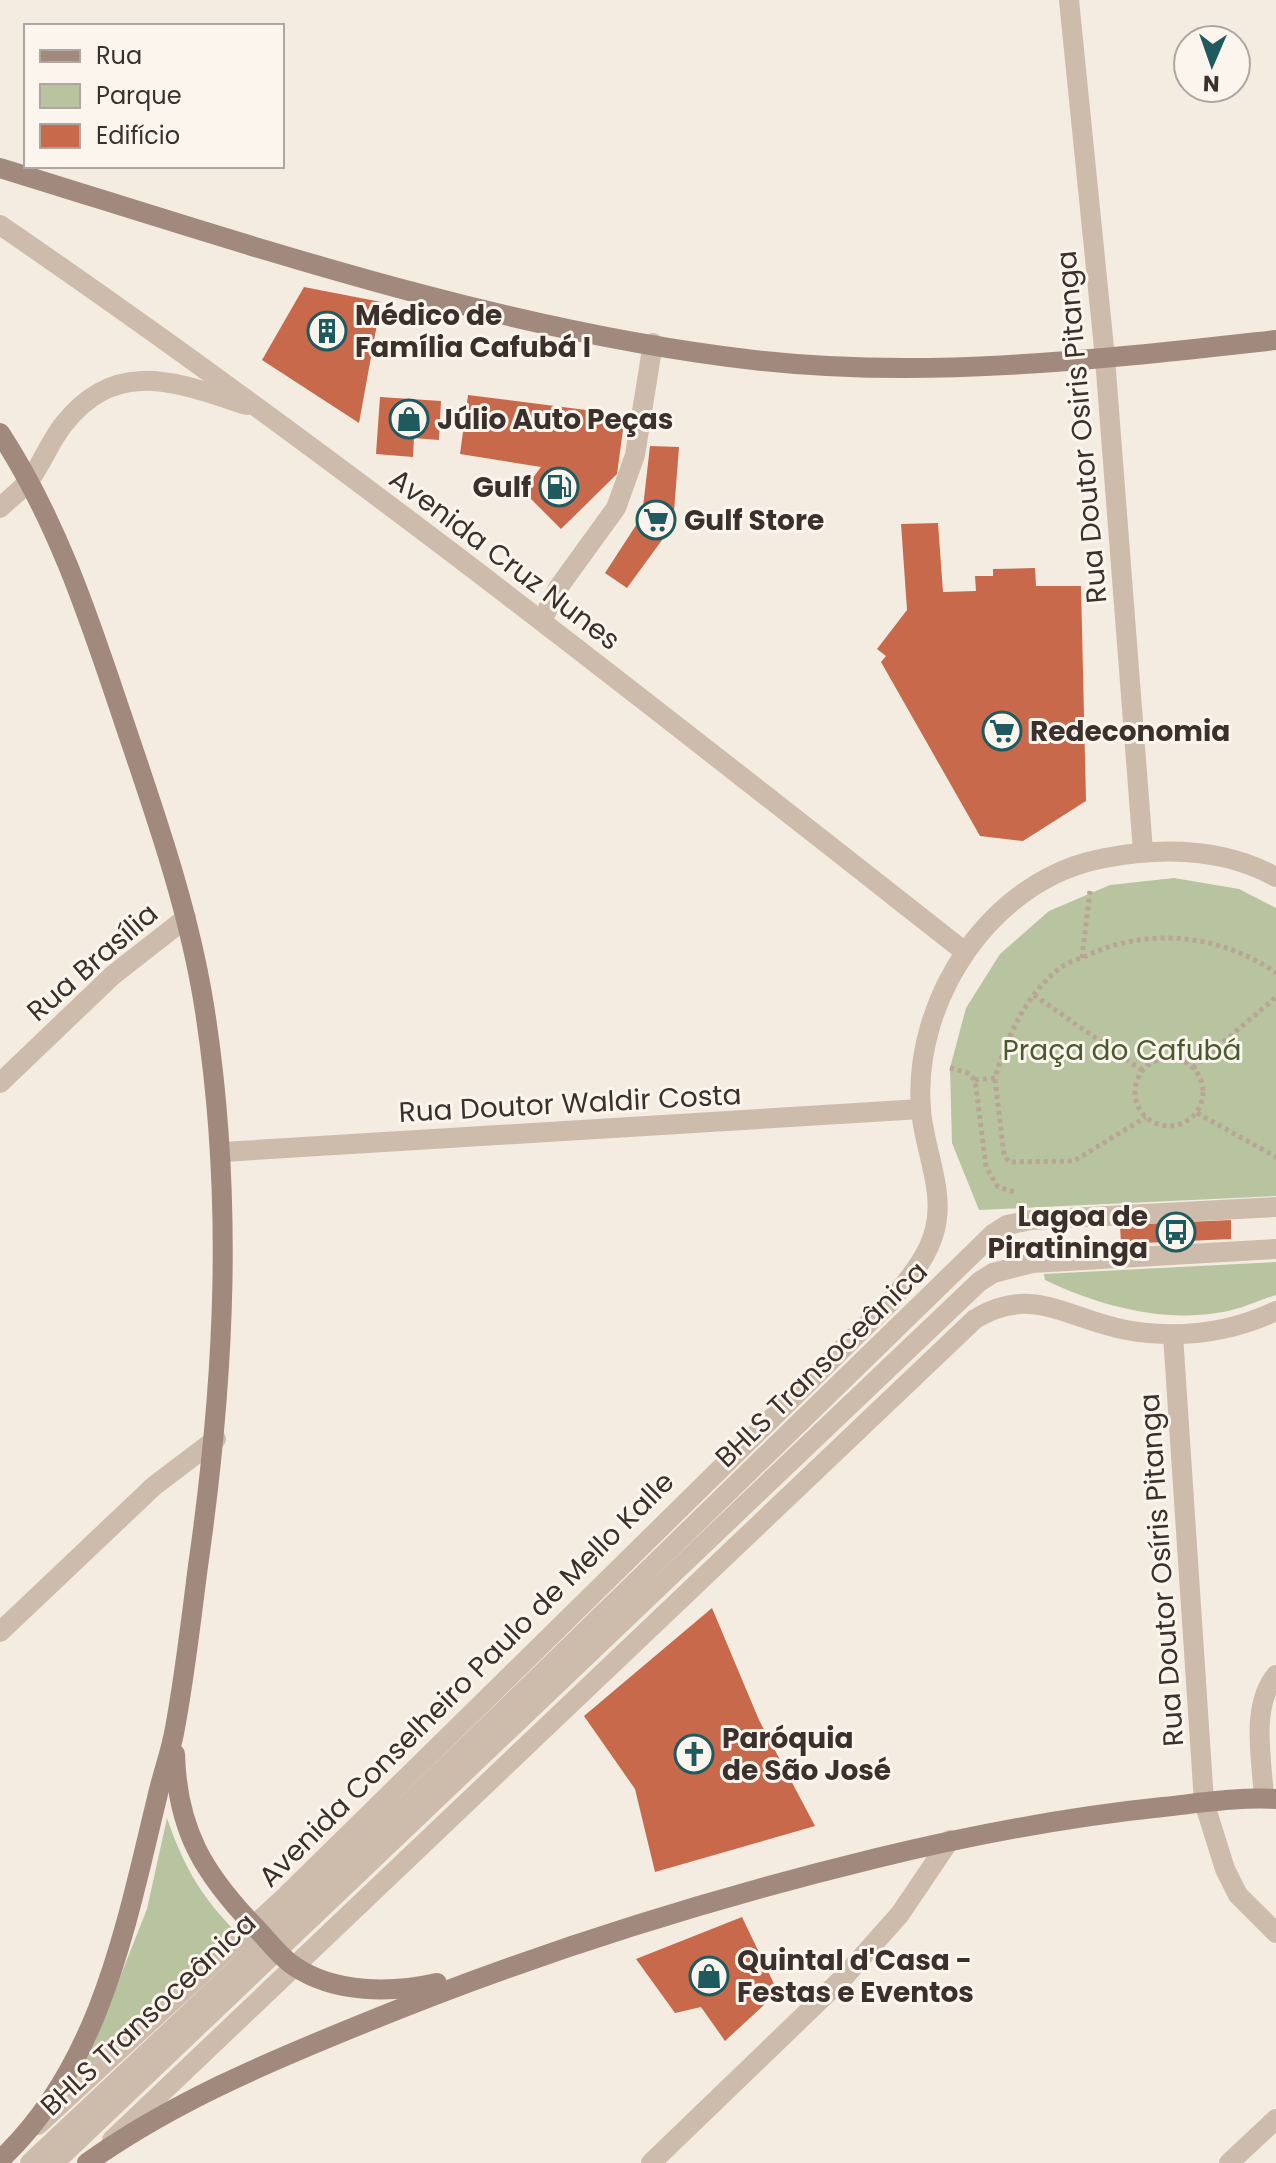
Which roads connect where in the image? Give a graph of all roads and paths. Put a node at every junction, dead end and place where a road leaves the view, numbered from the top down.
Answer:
1 (1069, 0) edge
2 (0, 168) edge
3 (0, 225) edge
4 (1276, 340) edge
5 (653, 343) junction
6 (1105, 358) junction
7 (264, 410) junction
8 (0, 433) edge
9 (30, 479) junction
10 (0, 508) edge
11 (542, 621) junction
12 (1143, 851) junction
13 (1077, 865) junction
14 (1276, 877) edge
15 (186, 918) junction
16 (965, 952) junction
17 (1082, 958) junction
18 (1276, 973) edge
19 (1034, 995) junction
20 (1276, 997) edge
21 (950, 1068) dead end
22 (1193, 1068) junction
23 (1143, 1071) junction
24 (995, 1078) junction
25 (975, 1080) junction
26 (0, 1083) edge
27 (921, 1109) junction
28 (1197, 1113) junction
29 (1146, 1117) junction
30 (223, 1152) junction
31 (1276, 1157) edge
32 (1030, 1192) dead end
33 (1276, 1207) edge
34 (1276, 1249) edge
35 (1276, 1311) edge
36 (1173, 1335) junction
37 (216, 1439) junction
38 (0, 1632) edge
39 (1276, 1675) edge
40 (175, 1733) junction
41 (1270, 1798) edge
42 (1204, 1802) junction
43 (950, 1840) junction
44 (1276, 1933) edge
45 (274, 1946) junction
46 (492, 1971) junction
47 (1276, 2119) edge
48 (6, 2154) edge
49 (30, 2163) edge
50 (54, 2163) edge
51 (87, 2163) edge
52 (651, 2163) edge
53 (1229, 2163) edge

1 - 6 street, Rua Doutor Osiris Pitanga
2 - 5 main road
3 - 7 street, Avenida Cruz Nunes
4 - 6 main road
5 - 6 main road
5 - 11 street
6 - 12 street, Rua Doutor Osiris Pitanga
7 - 9 street
7 - 11 street, Avenida Cruz Nunes
8 - 9 main road
9 - 10 street
9 - 15 main road
11 - 16 street, Avenida Cruz Nunes
12 - 13 street
12 - 14 street
13 - 16 street
13 - 17 path
15 - 26 street, Rua Brasília
15 - 30 main road
16 - 27 street
17 - 18 path
17 - 19 path
19 - 23 path
19 - 24 path
20 - 22 path
21 - 25 path
22 - 23 path
22 - 28 path
23 - 29 path
24 - 25 path
24 - 29 path
25 - 32 path
27 - 30 street, Rua Doutor Waldir Costa
27 - 45 street, Avenida Conselheiro Paulo de Mello Kalle
28 - 29 path
28 - 31 path
30 - 37 main road
33 - 45 street, BHLS Transoceânica
34 - 45 street, BHLS Transoceânica
35 - 36 street
36 - 42 street, Rua Doutor Osíris Pitanga
36 - 45 street, Avenida Conselheiro Paulo de Mello Kalle
37 - 38 street
37 - 40 main road
39 - 41 street
40 - 45 main road
40 - 48 main road
41 - 42 main road
42 - 43 main road
42 - 44 street, Rua Doutor Osíris Pitanga
43 - 46 main road
43 - 52 street
45 - 46 main road
45 - 48 street, Avenida Conselheiro Paulo de Mello Kalle
45 - 49 street, BHLS Transoceânica
45 - 50 street, BHLS Transoceânica
45 - 51 street, Avenida Conselheiro Paulo de Mello Kalle
46 - 51 main road
47 - 53 street

